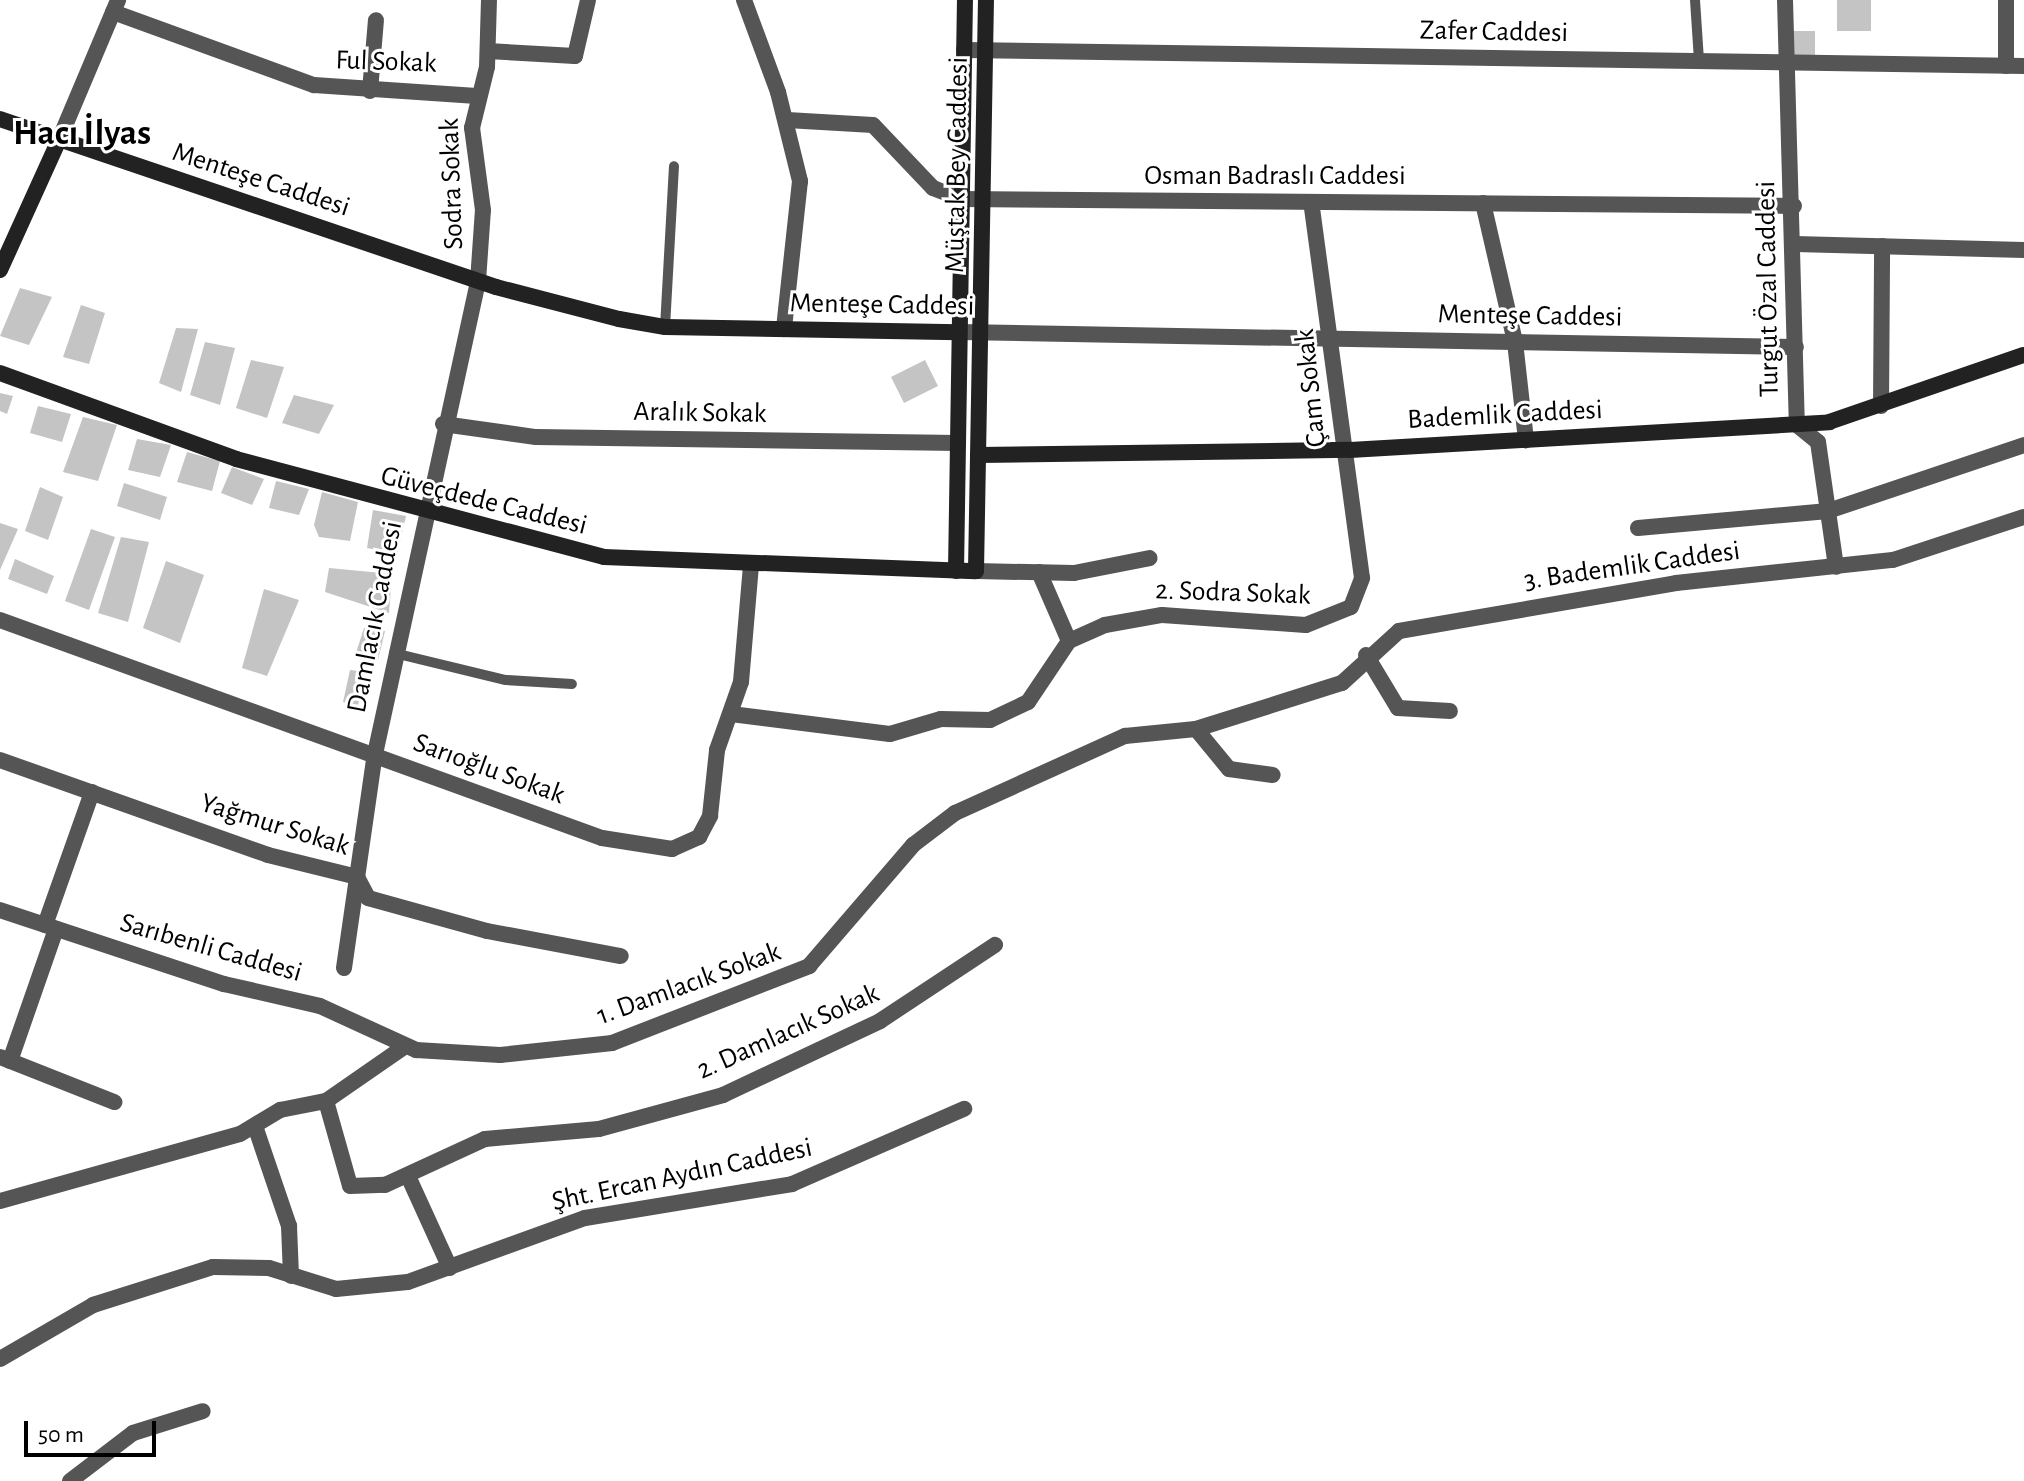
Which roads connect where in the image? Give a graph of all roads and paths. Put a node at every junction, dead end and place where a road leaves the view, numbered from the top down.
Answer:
1 (588, 0) edge
2 (744, 0) edge
3 (965, 0) edge
4 (986, 0) edge
5 (1695, 0) edge
6 (1785, 0) edge
7 (2006, 0) edge
8 (484, 2) edge
9 (116, 6) edge
10 (376, 20) dead end
11 (964, 50) junction
12 (984, 50) junction
13 (488, 51) junction
14 (1699, 61) junction
15 (1784, 65) junction
16 (2006, 66) junction
17 (2024, 66) edge
18 (370, 91) junction
19 (477, 96) junction
20 (0, 119) edge
21 (787, 120) junction
22 (59, 140) junction
23 (674, 166) dead end
24 (962, 199) junction
25 (982, 200) junction
26 (1311, 202) junction
27 (1483, 203) junction
28 (1794, 206) junction
29 (1795, 244) junction
30 (1882, 246) junction
31 (2024, 250) edge
32 (2, 261) edge
33 (478, 281) junction
34 (665, 327) junction
35 (784, 329) junction
36 (959, 332) junction
37 (980, 332) junction
38 (1333, 338) junction
39 (1515, 342) junction
40 (1796, 347) junction
41 (2024, 355) edge
42 (0, 373) edge
43 (1881, 406) junction
44 (443, 424) junction
45 (1797, 425) junction
46 (1526, 440) junction
47 (958, 443) junction
48 (2024, 445) edge
49 (1343, 450) junction
50 (978, 455) junction
51 (1828, 511) junction
52 (422, 514) junction
53 (2024, 517) edge
54 (1638, 528) dead end
55 (1150, 558) dead end
56 (751, 566) junction
57 (1836, 567) junction
58 (1361, 570) joint
59 (956, 571) junction
60 (976, 571) junction
61 (1039, 572) junction
62 (0, 620) edge
63 (1069, 641) junction
64 (394, 653) junction
65 (1366, 655) junction
66 (572, 684) dead end
67 (1450, 711) dead end
68 (731, 714) junction
69 (1196, 729) junction
70 (375, 754) junction
71 (0, 760) edge
72 (1273, 775) dead end
73 (92, 792) junction
74 (357, 877) junction
75 (0, 910) edge
76 (51, 927) junction
77 (995, 945) dead end
78 (621, 956) dead end
79 (344, 968) dead end
80 (404, 1047) junction
81 (5, 1059) edge
82 (326, 1101) junction
83 (114, 1102) dead end
84 (964, 1109) dead end
85 (255, 1126) junction
86 (408, 1176) junction
87 (0, 1201) edge
88 (450, 1268) junction
89 (291, 1276) junction
90 (0, 1359) edge
91 (203, 1411) dead end
92 (70, 1481) edge

1 - 13 street
2 - 21 street
3 - 11 street, Müştak Bey Caddesi
4 - 12 street, Müştak Bey Caddesi
5 - 14 lane
6 - 15 street, Turgut Özal Caddesi
7 - 16 street
8 - 13 street, Sodra Sokak
9 - 18 street, Ful Sokak
9 - 22 street
10 - 18 street
11 - 12 street, Zafer Caddesi
11 - 24 street, Müştak Bey Caddesi
12 - 14 street, Zafer Caddesi
12 - 25 street, Müştak Bey Caddesi
13 - 19 street, Sodra Sokak
14 - 15 street, Zafer Caddesi
15 - 16 street, Zafer Caddesi
15 - 28 street, Turgut Özal Caddesi
16 - 17 street, Zafer Caddesi
18 - 19 street, Ful Sokak
19 - 33 street, Sodra Sokak
20 - 22 street, Menteşe Caddesi
21 - 24 street, Osman Badraslı Caddesi
21 - 35 street
22 - 32 street
22 - 33 street, Menteşe Caddesi
23 - 34 lane
24 - 25 street, Osman Badraslı Caddesi
24 - 36 street, Müştak Bey Caddesi
25 - 26 street, Osman Badraslı Caddesi
25 - 37 street, Müştak Bey Caddesi
26 - 27 street, Osman Badraslı Caddesi
26 - 38 street, Çam Sokak
27 - 28 street, Osman Badraslı Caddesi
27 - 39 street
28 - 29 street, Turgut Özal Caddesi
29 - 30 street
29 - 40 street, Turgut Özal Caddesi
30 - 31 street
30 - 43 street
33 - 34 street, Menteşe Caddesi
33 - 44 street, Damlacık Caddesi
34 - 35 street, Menteşe Caddesi
35 - 36 street, Menteşe Caddesi
36 - 37 street, Menteşe Caddesi
36 - 47 street, Müştak Bey Caddesi
37 - 38 street, Menteşe Caddesi
37 - 50 street, Müştak Bey Caddesi
38 - 39 street, Menteşe Caddesi
38 - 49 street, Çam Sokak
39 - 40 street, Menteşe Caddesi
39 - 46 street
40 - 45 street, Turgut Özal Caddesi
41 - 43 street, Bademlik Caddesi
42 - 52 street, Güveçdede Caddesi
43 - 45 street, Bademlik Caddesi
44 - 47 street, Aralık Sokak
44 - 52 street, Damlacık Caddesi
45 - 46 street, Bademlik Caddesi
45 - 51 street, Turgut Özal Caddesi
46 - 49 street, Bademlik Caddesi
47 - 59 street, Müştak Bey Caddesi
48 - 51 street
49 - 50 street, Bademlik Caddesi
49 - 58 street, Çam Sokak
50 - 60 street, Müştak Bey Caddesi
51 - 54 street
51 - 57 street, Turgut Özal Caddesi
52 - 56 street, Güveçdede Caddesi
52 - 64 street, Damlacık Caddesi
53 - 57 street, 3. Bademlik Caddesi
55 - 61 street
56 - 59 street, Güveçdede Caddesi
56 - 68 street, Sarıoğlu Sokak
57 - 65 street, 3. Bademlik Caddesi
58 - 63 street, 2. Sodra Sokak
59 - 60 street, Güveçdede Caddesi
60 - 61 street
61 - 63 street
62 - 70 street, Sarıoğlu Sokak
63 - 68 street
64 - 66 lane
64 - 70 street, Damlacık Caddesi
65 - 67 street
65 - 69 street, 1. Damlacık Sokak
68 - 70 street, Sarıoğlu Sokak
69 - 72 street
69 - 80 street, 1. Damlacık Sokak
70 - 74 street, Damlacık Caddesi
71 - 73 street, Yağmur Sokak
73 - 74 street, Yağmur Sokak
73 - 76 street
74 - 78 street, Yağmur Sokak
74 - 79 street, Damlacık Caddesi
75 - 76 street, Sarıbenli Caddesi
76 - 80 street, Sarıbenli Caddesi
76 - 81 street
77 - 86 street, 2. Damlacık Sokak
80 - 82 street
81 - 83 street
82 - 85 street
82 - 86 street, 2. Damlacık Sokak
84 - 88 street, Şht. Ercan Aydın Caddesi
85 - 87 street
85 - 89 street
86 - 88 street
88 - 89 street, Şht. Ercan Aydın Caddesi
89 - 90 street, Şht. Ercan Aydın Caddesi
91 - 92 street

